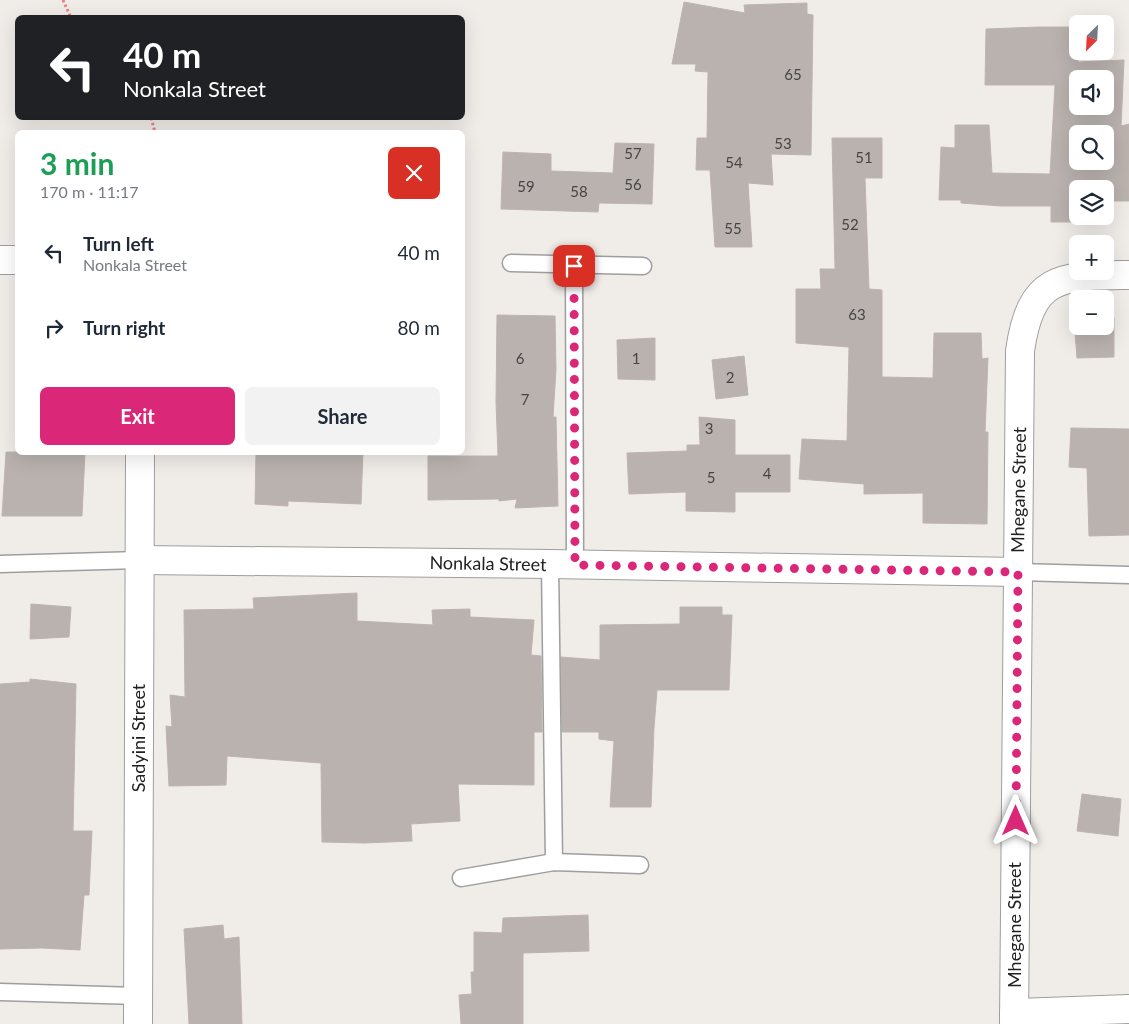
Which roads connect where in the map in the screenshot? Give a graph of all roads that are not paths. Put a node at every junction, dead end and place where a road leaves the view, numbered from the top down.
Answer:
1 (0, 260) edge
2 (15, 260) edge
3 (511, 264) dead end
4 (574, 266) junction
5 (643, 266) dead end
6 (1129, 275) edge
7 (140, 455) edge
8 (139, 560) junction
9 (0, 564) edge
10 (562, 564) junction
11 (1018, 572) junction
12 (1129, 575) edge
13 (554, 862) junction
14 (640, 864) dead end
15 (461, 878) dead end
16 (0, 992) edge
17 (138, 996) junction
18 (1129, 1010) edge
19 (1014, 1018) edge
20 (138, 1024) edge

1 - 2 street
3 - 4 lane
4 - 5 lane
4 - 10 lane
6 - 11 street, Mhegane Street
7 - 8 street, Sadyini Street
8 - 9 lane
8 - 10 street, Nonkala Street
8 - 17 street, Sadyini Street
10 - 11 street, Nonkala Street
10 - 13 lane
11 - 12 lane
11 - 19 street, Mhegane Street
13 - 14 lane
13 - 15 lane
16 - 17 lane
17 - 20 street, Sadyini Street
18 - 19 street

